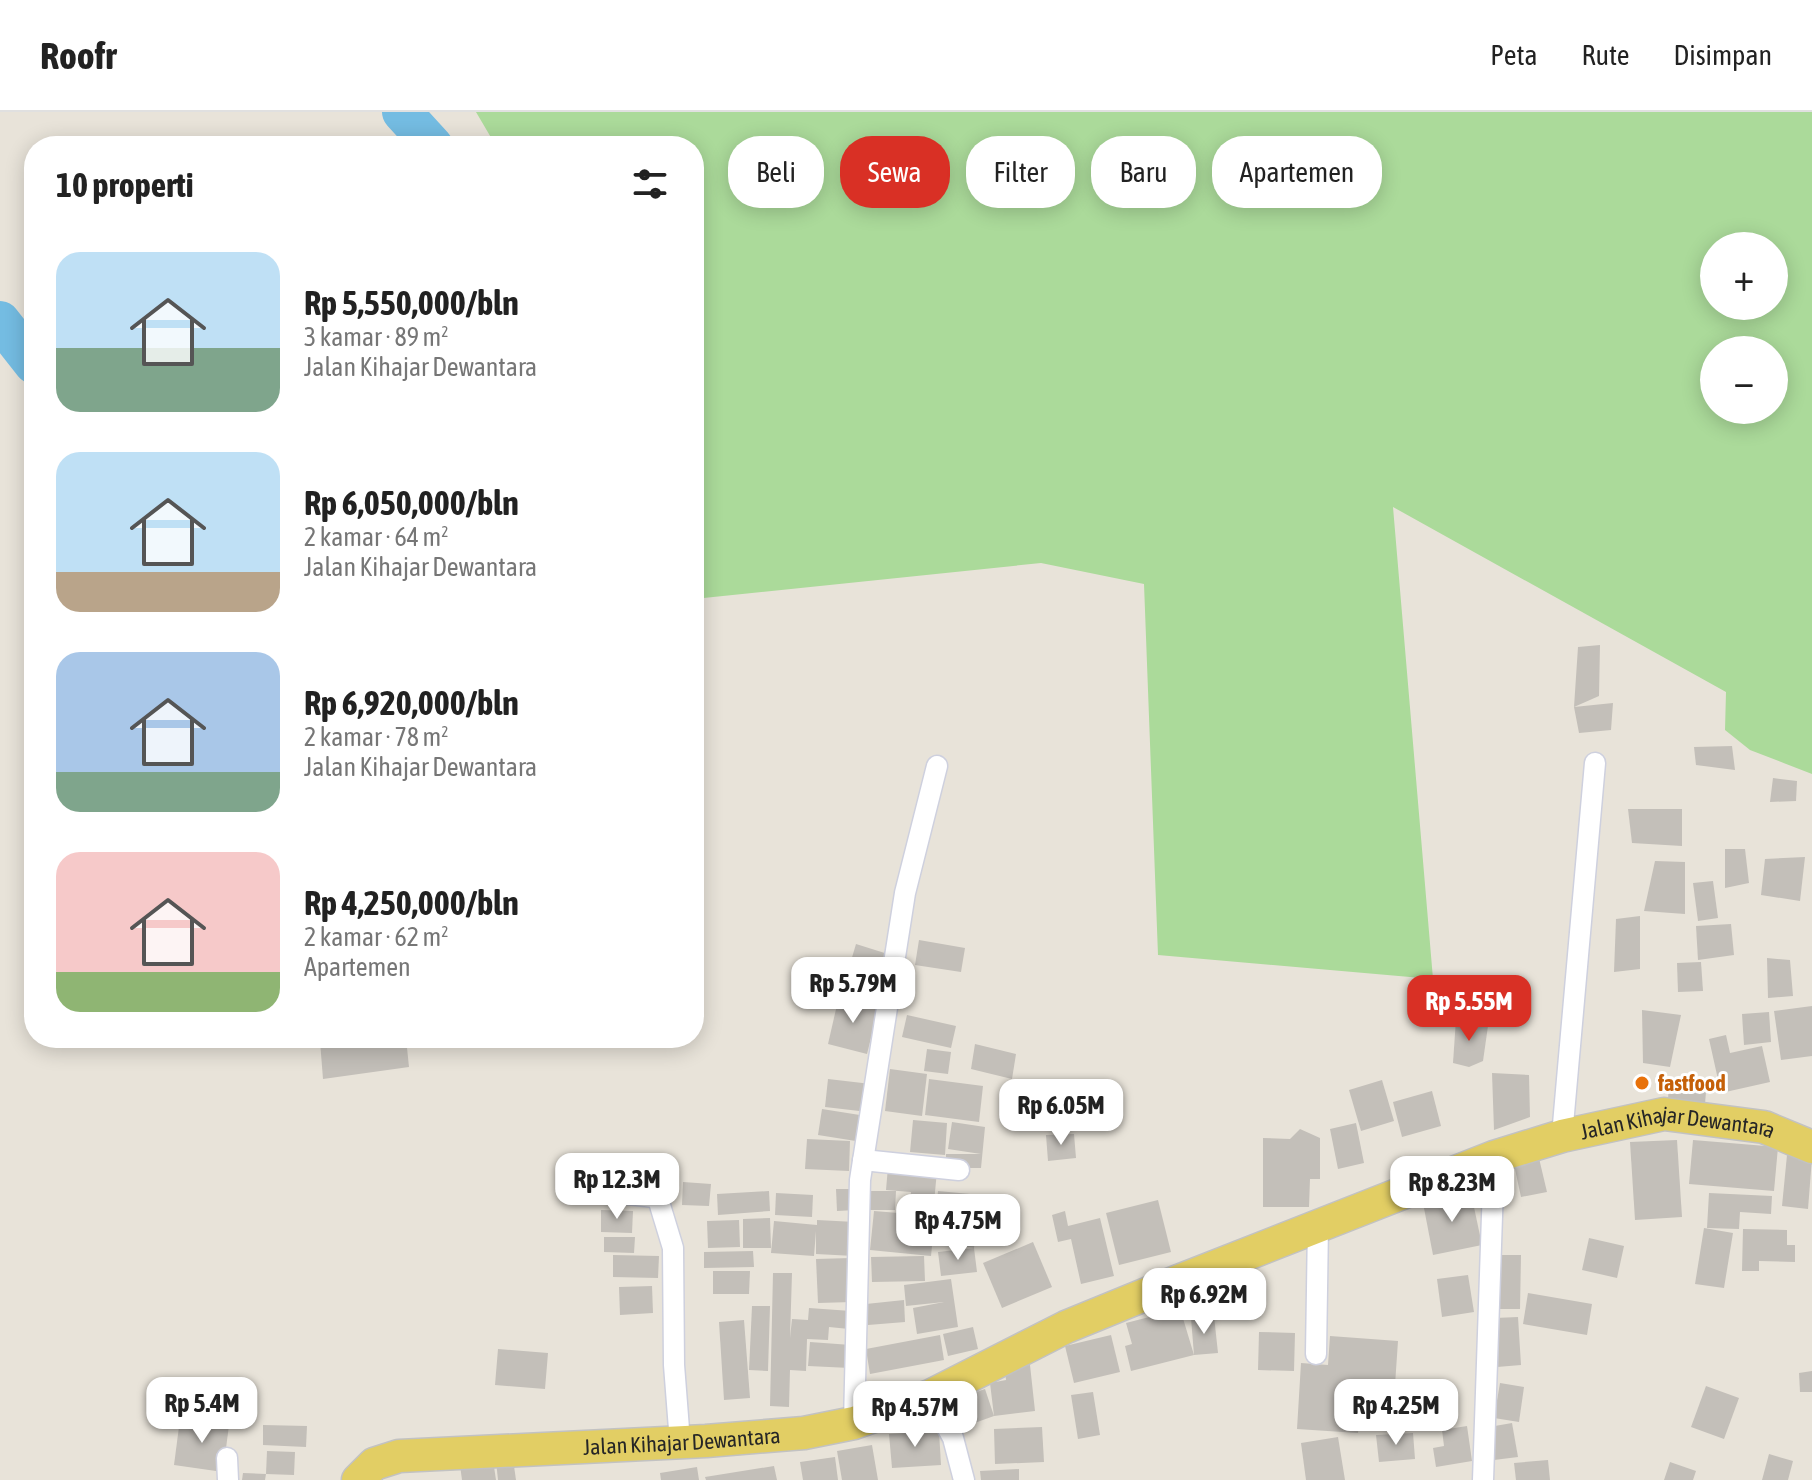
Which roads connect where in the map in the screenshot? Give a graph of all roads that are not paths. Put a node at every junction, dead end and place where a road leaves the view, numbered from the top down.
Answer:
1 (1595, 763) dead end
2 (937, 766) dead end
3 (1562, 1136) junction
4 (1812, 1147) edge
5 (1494, 1157) junction
6 (863, 1160) junction
7 (959, 1170) dead end
8 (628, 1194) dead end
9 (1318, 1225) junction
10 (1316, 1354) dead end
11 (930, 1396) junction
12 (854, 1423) junction
13 (680, 1442) junction
14 (227, 1458) dead end
15 (228, 1480) edge
16 (358, 1480) edge
17 (964, 1480) edge
18 (1483, 1480) edge

1 - 3 street
2 - 6 street
3 - 4 main road, Jalan Kihajar Dewantara
3 - 5 main road, Jalan Kihajar Dewantara
5 - 9 main road, Jalan Kihajar Dewantara
5 - 18 street
6 - 7 street
6 - 12 street
8 - 13 street
9 - 10 street
9 - 11 main road, Jalan Kihajar Dewantara
11 - 12 main road, Jalan Kihajar Dewantara
11 - 17 street
12 - 13 main road, Jalan Kihajar Dewantara
13 - 16 main road, Jalan Kihajar Dewantara
14 - 15 street

